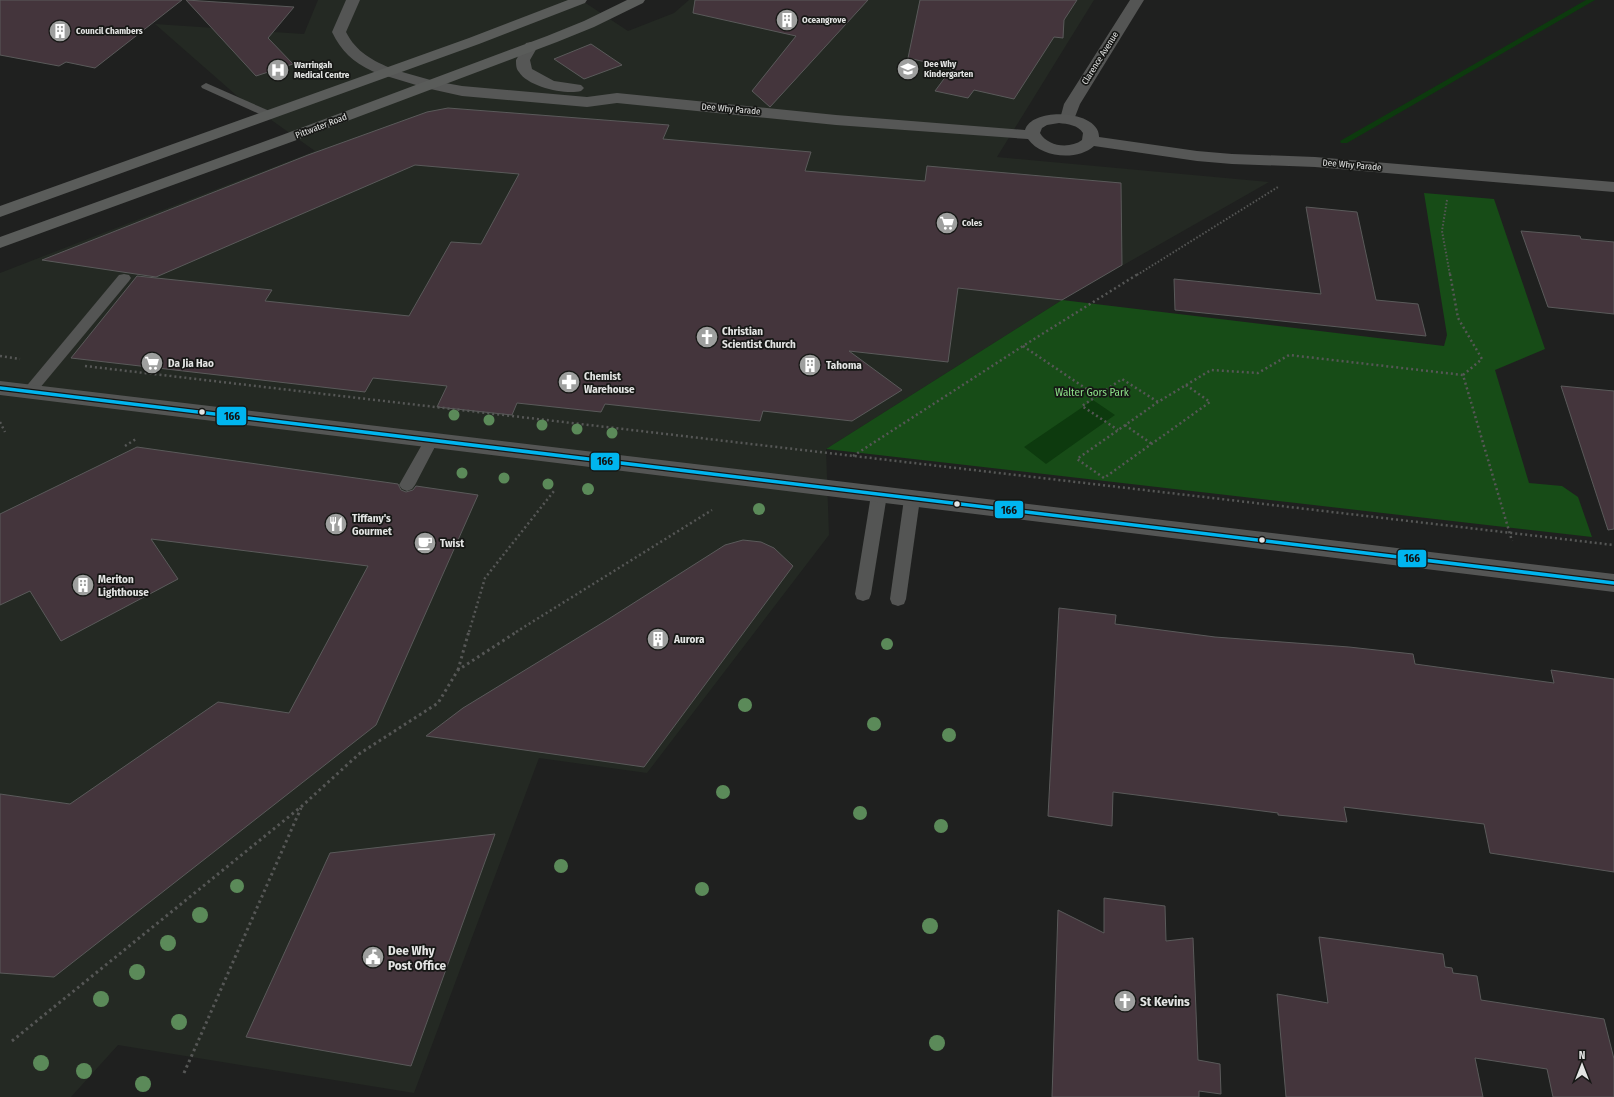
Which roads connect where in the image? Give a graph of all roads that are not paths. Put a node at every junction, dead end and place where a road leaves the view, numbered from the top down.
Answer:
1 (353, 0) edge
2 (580, 0) edge
3 (638, 0) edge
4 (1137, 0) edge
5 (531, 46) junction
6 (388, 72) junction
7 (431, 85) junction
8 (206, 86) dead end
9 (617, 98) junction
10 (270, 115) junction
11 (1068, 119) junction
12 (1032, 135) junction
13 (1091, 141) junction
14 (1614, 187) edge
15 (0, 212) edge
16 (0, 243) edge
17 (124, 278) dead end
18 (0, 388) edge
19 (29, 392) junction
20 (431, 440) junction
21 (407, 485) dead end
22 (879, 495) junction
23 (912, 499) junction
24 (1614, 583) edge
25 (864, 594) dead end
26 (898, 599) dead end

1 - 6 street
2 - 6 highway
3 - 5 highway, Pittwater Road
4 - 11 street, Clarence Avenue
5 - 7 highway, Pittwater Road
5 - 9 main road
6 - 7 main road, Dee Why Parade
6 - 10 highway
7 - 9 main road, Dee Why Parade
7 - 16 highway, Pittwater Road
8 - 10 lane
9 - 12 main road, Dee Why Parade
10 - 15 highway
11 - 12 main road
11 - 13 main road
12 - 13 main road
13 - 14 main road, Dee Why Parade
17 - 19 lane
18 - 19 street
19 - 20 street
20 - 21 lane
20 - 22 street
22 - 23 street
22 - 25 lane
23 - 24 street
23 - 26 lane

